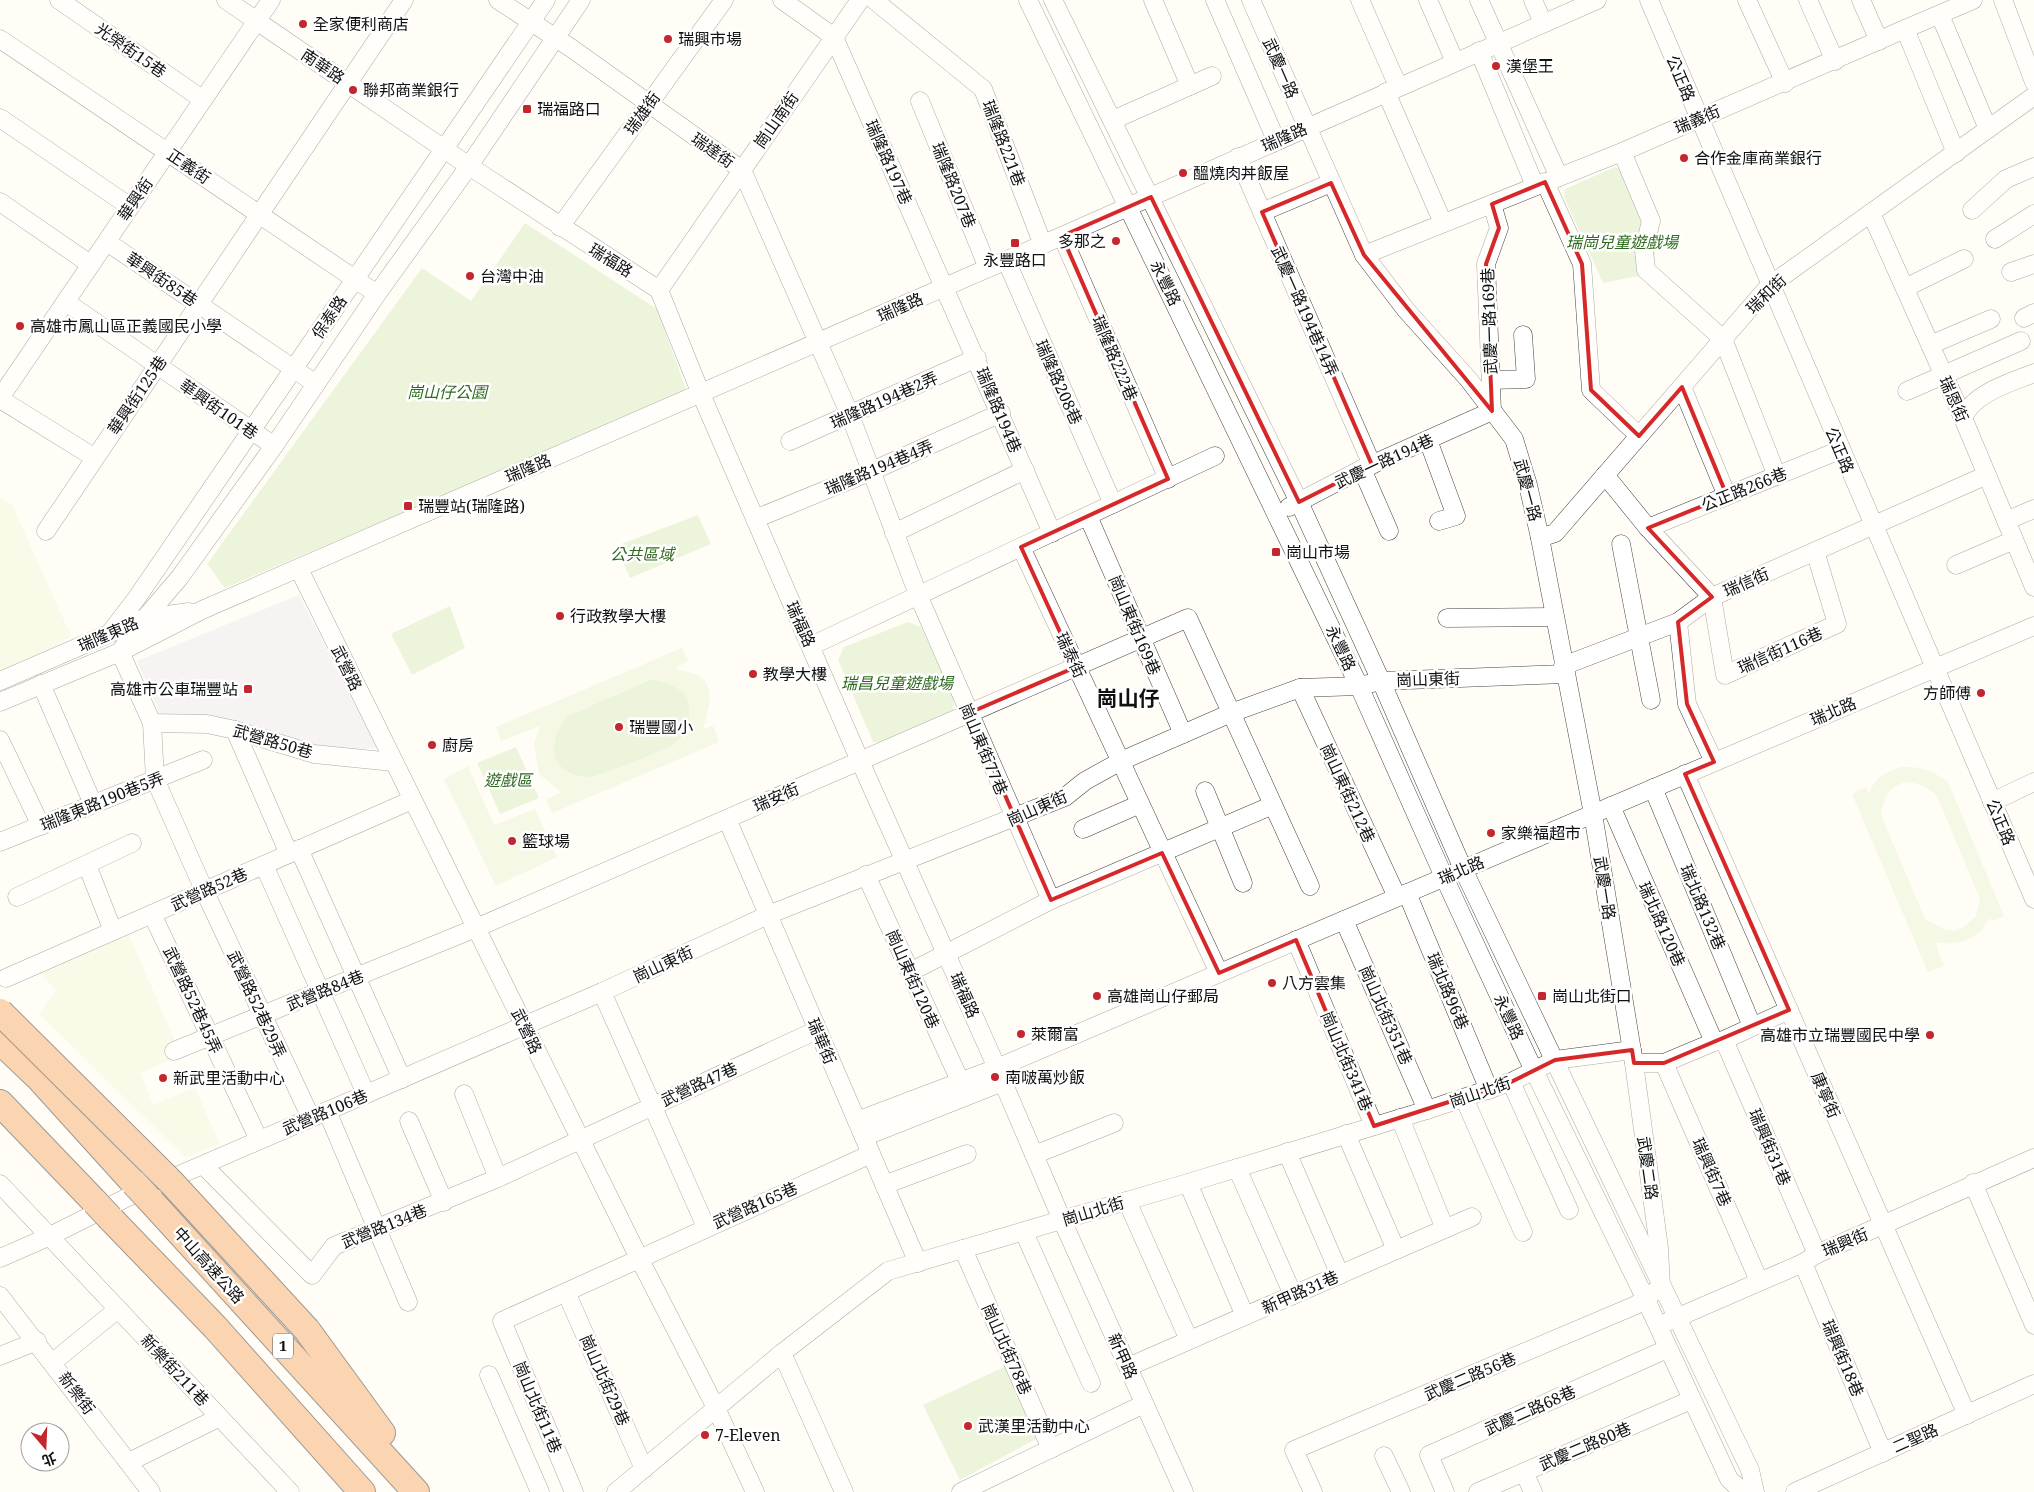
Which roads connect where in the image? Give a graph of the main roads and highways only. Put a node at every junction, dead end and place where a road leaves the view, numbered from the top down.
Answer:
1 (0, 1012) edge
2 (0, 1041) edge
3 (0, 1103) edge
4 (362, 1492) edge
5 (416, 1492) edge
6 (425, 1492) edge

1 - 6 highway, bridge
2 - 5 highway, 中山高速公路 / 1
3 - 4 highway, 1

